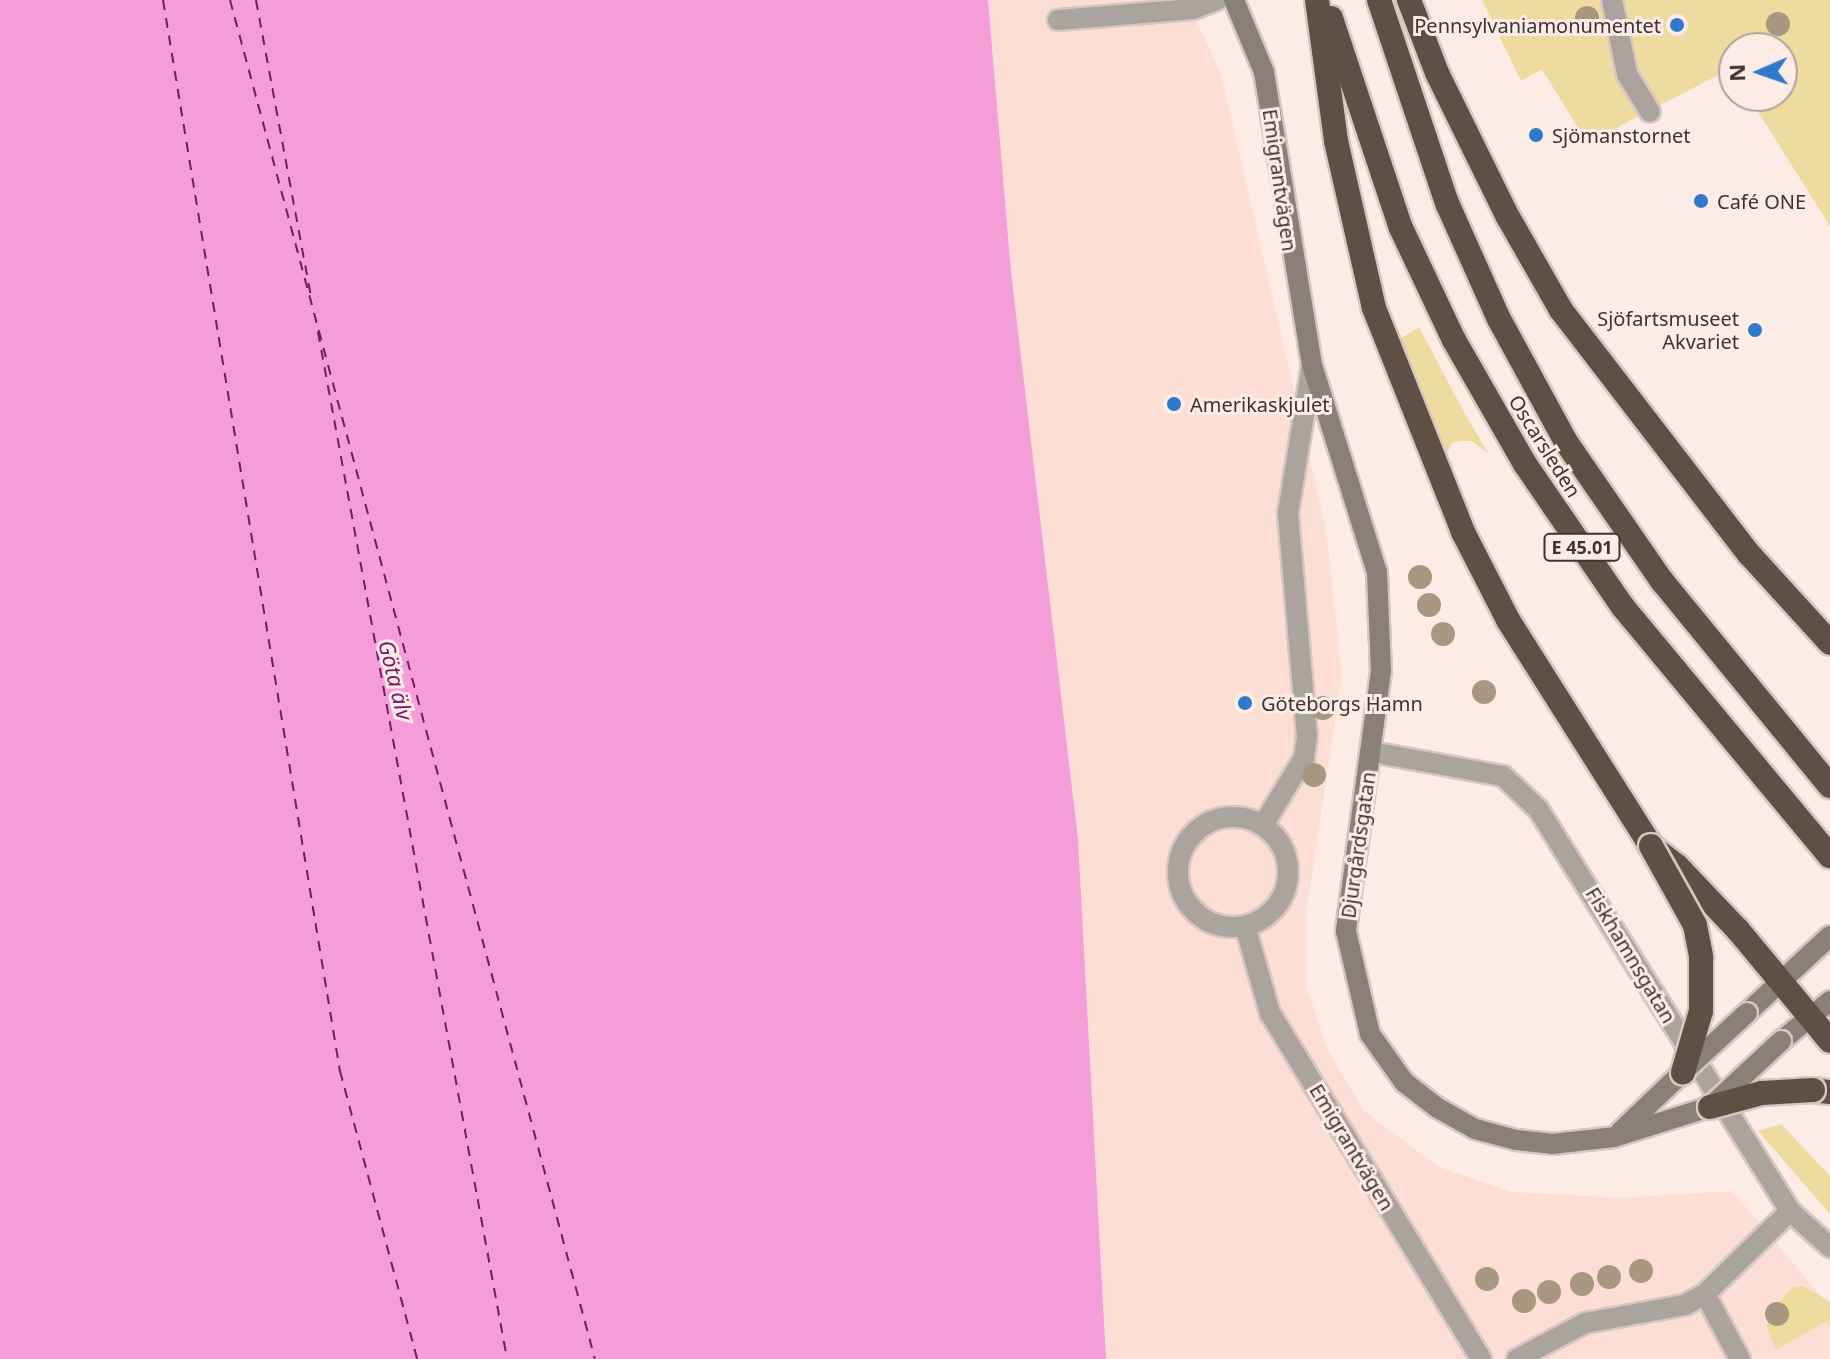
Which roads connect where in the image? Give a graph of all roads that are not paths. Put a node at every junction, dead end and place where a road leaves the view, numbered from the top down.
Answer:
1 (1217, 0) edge
2 (1234, 0) edge
3 (1317, 0) edge
4 (1327, 0) edge
5 (1379, 0) edge
6 (1409, 0) edge
7 (1612, 0) edge
8 (1058, 20) dead end
9 (1650, 112) dead end
10 (1312, 365) junction
11 (1830, 643) edge
12 (1372, 752) junction
13 (1830, 786) edge
14 (1263, 825) junction
15 (1651, 846) junction
16 (1830, 856) edge
17 (1245, 926) junction
18 (1830, 936) edge
19 (1782, 980) junction
20 (1830, 1001) edge
21 (1810, 1018) junction
22 (1830, 1041) edge
23 (1683, 1072) junction
24 (1822, 1091) edge
25 (1710, 1107) junction
26 (1614, 1137) junction
27 (1790, 1211) junction
28 (1830, 1247) edge
29 (1705, 1294) junction
30 (1481, 1359) edge
31 (1517, 1359) edge
32 (1740, 1359) edge

1 - 8 street
2 - 10 street, Emigrantvägen
3 - 15 highway
4 - 16 highway, Oscarsleden / E 45.01
5 - 13 highway, Oscarsleden / E 45.01
6 - 11 highway
7 - 9 street
10 - 12 street, Emigrantvägen
10 - 14 street, Emigrantvägen
12 - 26 street, Djurgårdsgatan
12 - 27 street, Fiskhamnsgatan
14 - 17 street
14 - 17 street
15 - 19 highway
15 - 23 highway, bridge
17 - 30 street, Emigrantvägen
18 - 19 street
19 - 21 highway
19 - 23 street, bridge
20 - 21 street, Djurgårdsgatan
21 - 22 highway
21 - 25 street, Djurgårdsgatan, bridge
23 - 26 street
24 - 25 highway, bridge
25 - 26 street, Djurgårdsgatan
27 - 28 street, Fiskhamnsgatan
27 - 29 street
29 - 31 street
29 - 32 street

